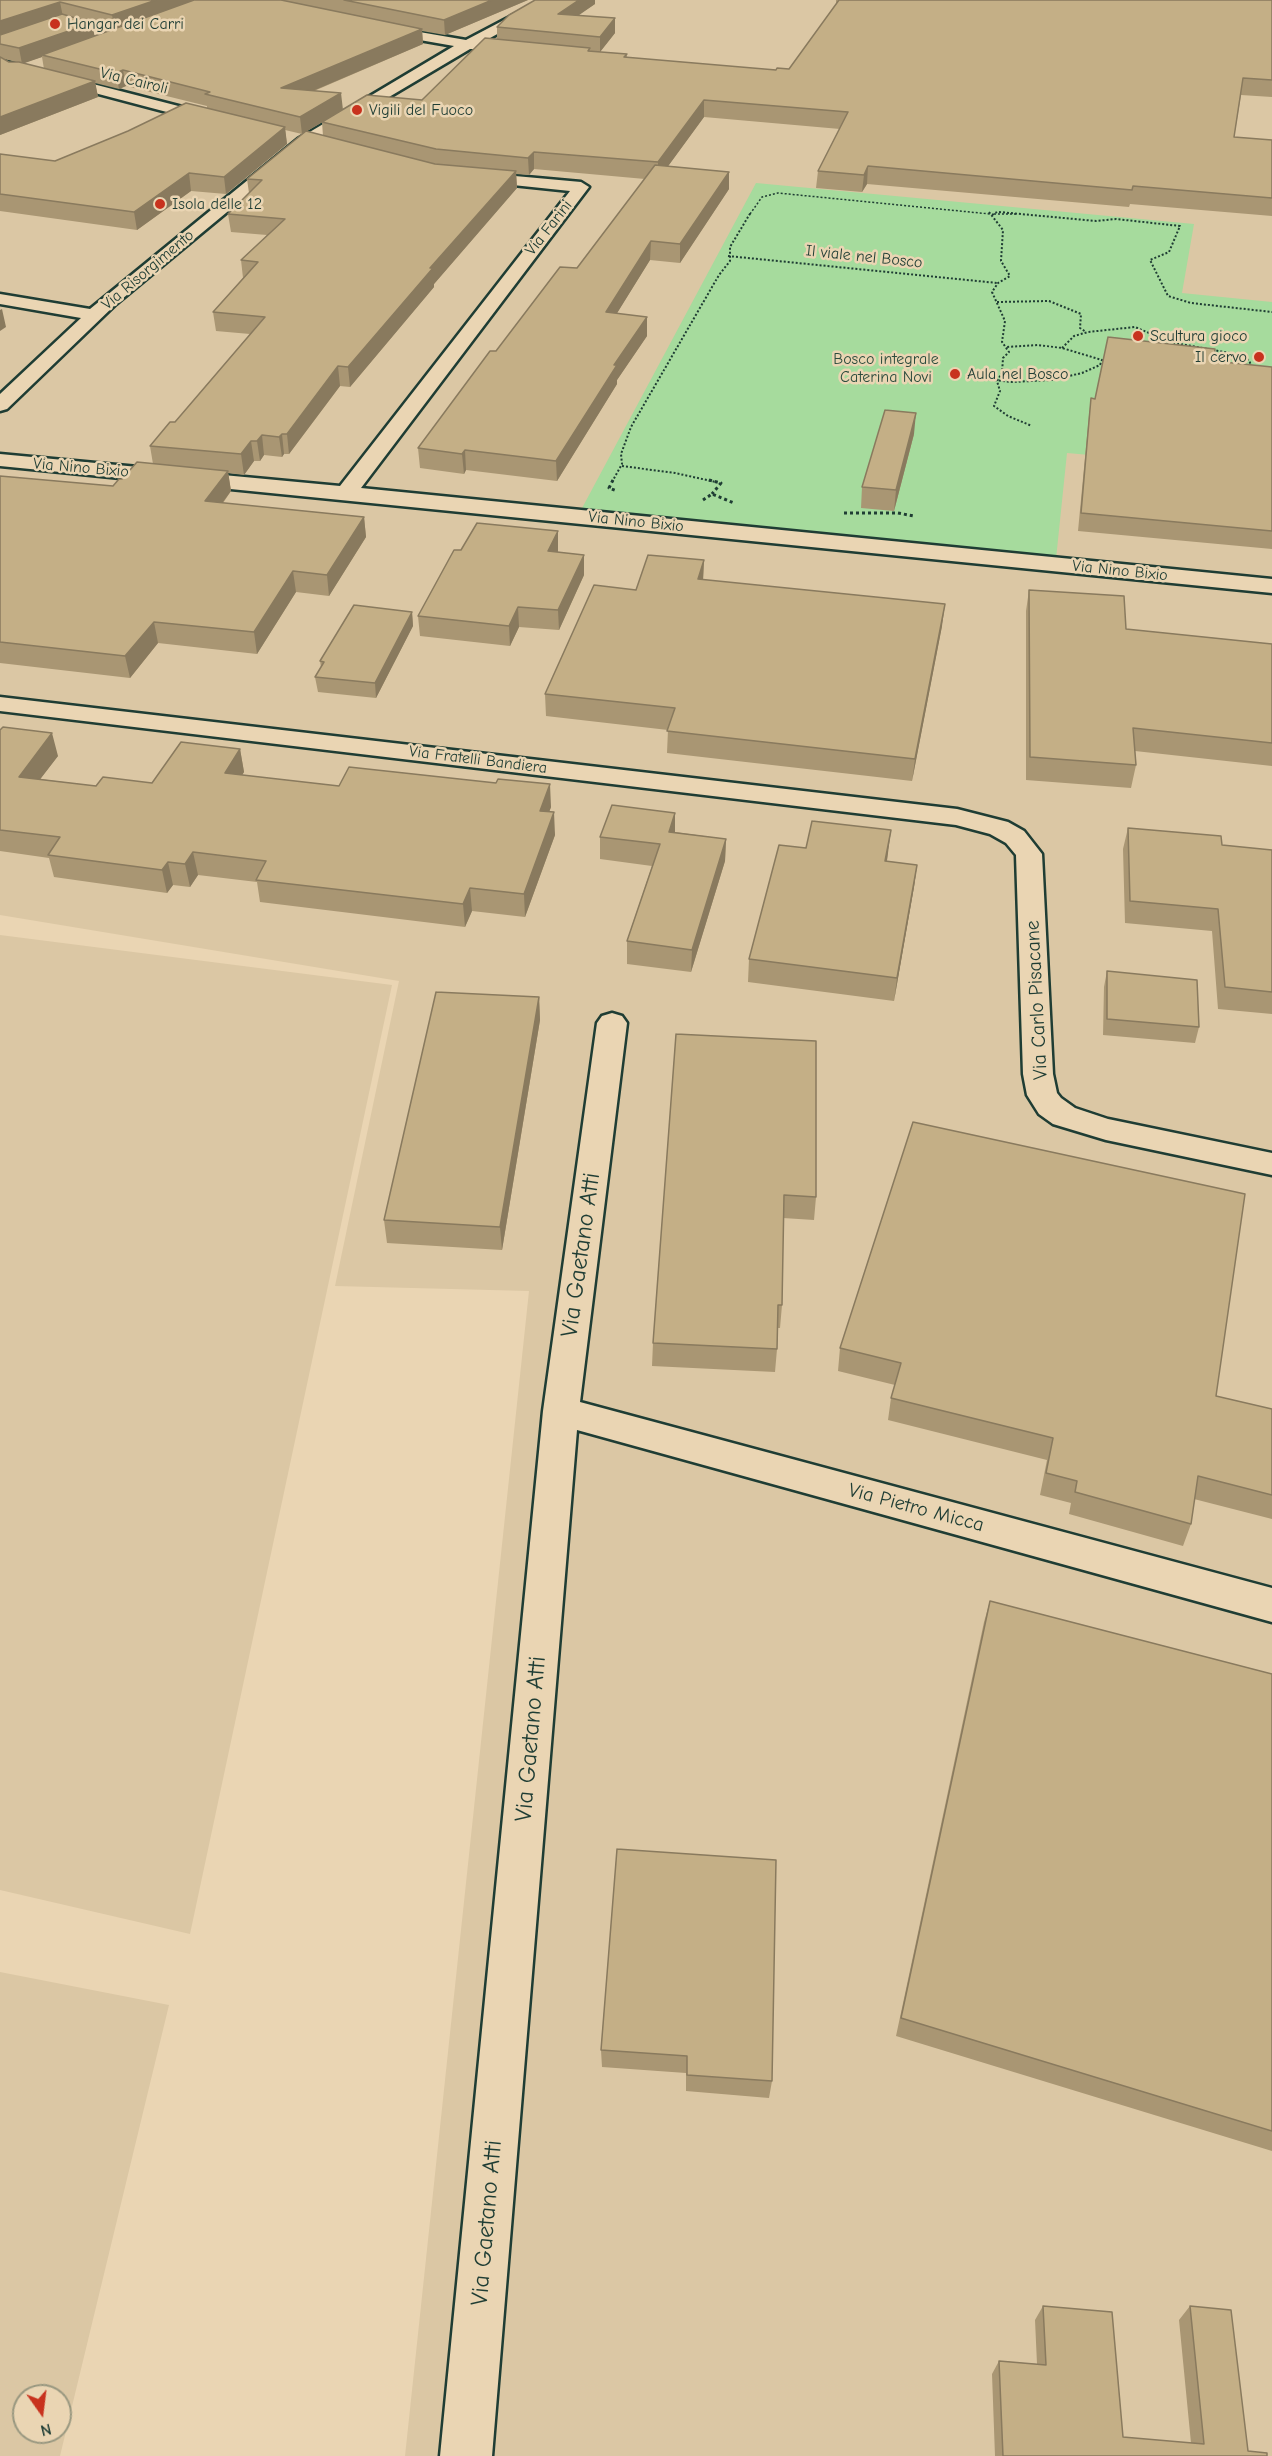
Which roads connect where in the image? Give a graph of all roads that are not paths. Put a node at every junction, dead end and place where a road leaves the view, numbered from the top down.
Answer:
1 (552, 0) edge
2 (363, 25) edge
3 (32, 34) edge
4 (94, 45) edge
5 (465, 46) junction
6 (495, 48) edge
7 (52, 60) edge
8 (0, 64) edge
9 (21, 71) junction
10 (0, 79) edge
11 (234, 124) edge
12 (297, 140) junction
13 (330, 148) edge
14 (459, 176) edge
15 (0, 299) edge
16 (95, 315) junction
17 (0, 405) edge
18 (0, 460) edge
19 (346, 493) junction
20 (1272, 586) edge
21 (0, 704) edge
22 (957, 817) joint
23 (612, 1023) dead end
24 (1272, 1164) edge
25 (561, 1411) junction
26 (1272, 1605) edge
27 (466, 2456) edge

1 - 5 street, Via Risorgimento
2 - 5 street
3 - 4 street, Via Cairoli
5 - 6 street
5 - 12 street, Via Risorgimento
7 - 9 street
8 - 9 street, Via Cairoli
9 - 10 street
9 - 11 street, Via Cairoli
12 - 13 street
12 - 16 street, Via Risorgimento
14 - 19 street, Via Farini
15 - 16 street
16 - 17 street, Via Risorgimento
18 - 19 street, Via Nino Bixio
19 - 20 street, Via Nino Bixio
21 - 22 street, Via Fratelli Bandiera
22 - 24 street, Via Carlo Pisacane
23 - 25 street, Via Gaetano Atti
25 - 26 street, Via Pietro Micca
25 - 27 street, Via Gaetano Atti

